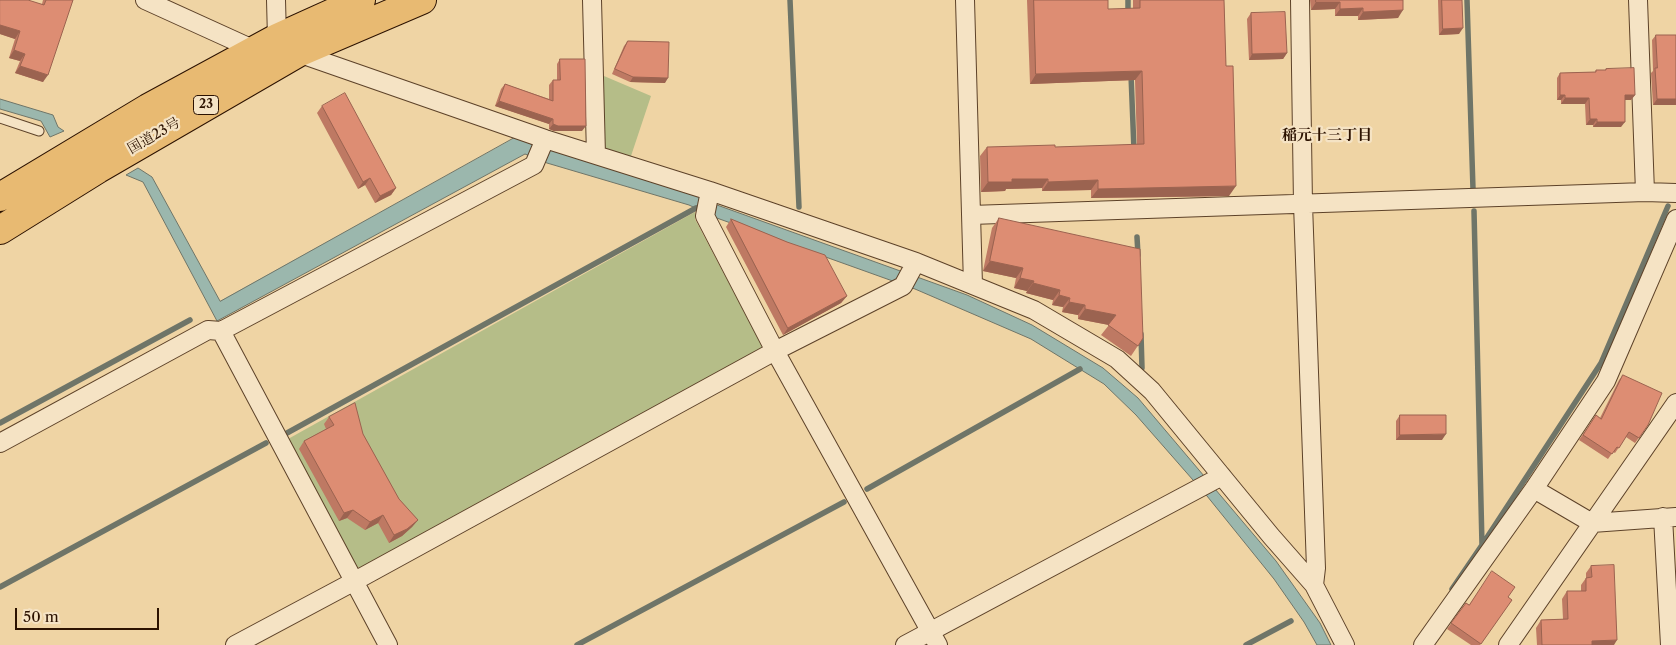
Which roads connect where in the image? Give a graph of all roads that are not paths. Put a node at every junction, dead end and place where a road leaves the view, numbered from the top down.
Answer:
1 (145, 0) edge
2 (276, 0) edge
3 (361, 0) edge
4 (422, 0) edge
5 (592, 0) edge
6 (965, 0) edge
7 (1300, 0) edge
8 (1638, 0) edge
9 (277, 47) junction
10 (0, 118) edge
11 (39, 131) dead end
12 (545, 139) junction
13 (596, 155) junction
14 (710, 190) junction
15 (1645, 192) junction
16 (1676, 193) edge
17 (0, 197) edge
18 (1303, 204) junction
19 (972, 215) junction
20 (1676, 219) edge
21 (0, 230) edge
22 (916, 262) junction
23 (973, 285) junction
24 (221, 331) junction
25 (775, 352) junction
26 (1676, 403) edge
27 (0, 443) edge
28 (1222, 476) junction
29 (1534, 489) junction
30 (1670, 517) edge
31 (1592, 523) junction
32 (353, 582) junction
33 (1314, 585) junction
34 (934, 638) edge
35 (234, 645) edge
36 (388, 645) edge
37 (906, 645) edge
38 (1344, 645) edge
39 (1423, 645) edge
40 (1508, 645) edge
41 (1670, 645) edge

1 - 9 street
2 - 9 street
3 - 9 highway, 国道23号 / 23
4 - 9 highway, 国道23号 / 23
5 - 13 street
6 - 19 street
7 - 18 street
8 - 15 street
9 - 12 street
9 - 17 highway, 国道23号 / 23
9 - 21 highway, 国道23号 / 23
10 - 11 lane
12 - 13 street
12 - 24 street
13 - 14 street
14 - 22 street
14 - 25 street
15 - 16 street
15 - 18 street
18 - 19 street
18 - 33 street
19 - 23 street
20 - 29 street
22 - 23 street
22 - 25 street
23 - 28 street
24 - 27 street
24 - 32 street
25 - 32 street
25 - 34 street
26 - 31 street
28 - 33 street
28 - 34 street
29 - 31 street
29 - 39 street
30 - 31 street
30 - 41 street
31 - 40 street
32 - 35 street
32 - 36 street
33 - 38 street
34 - 37 street

